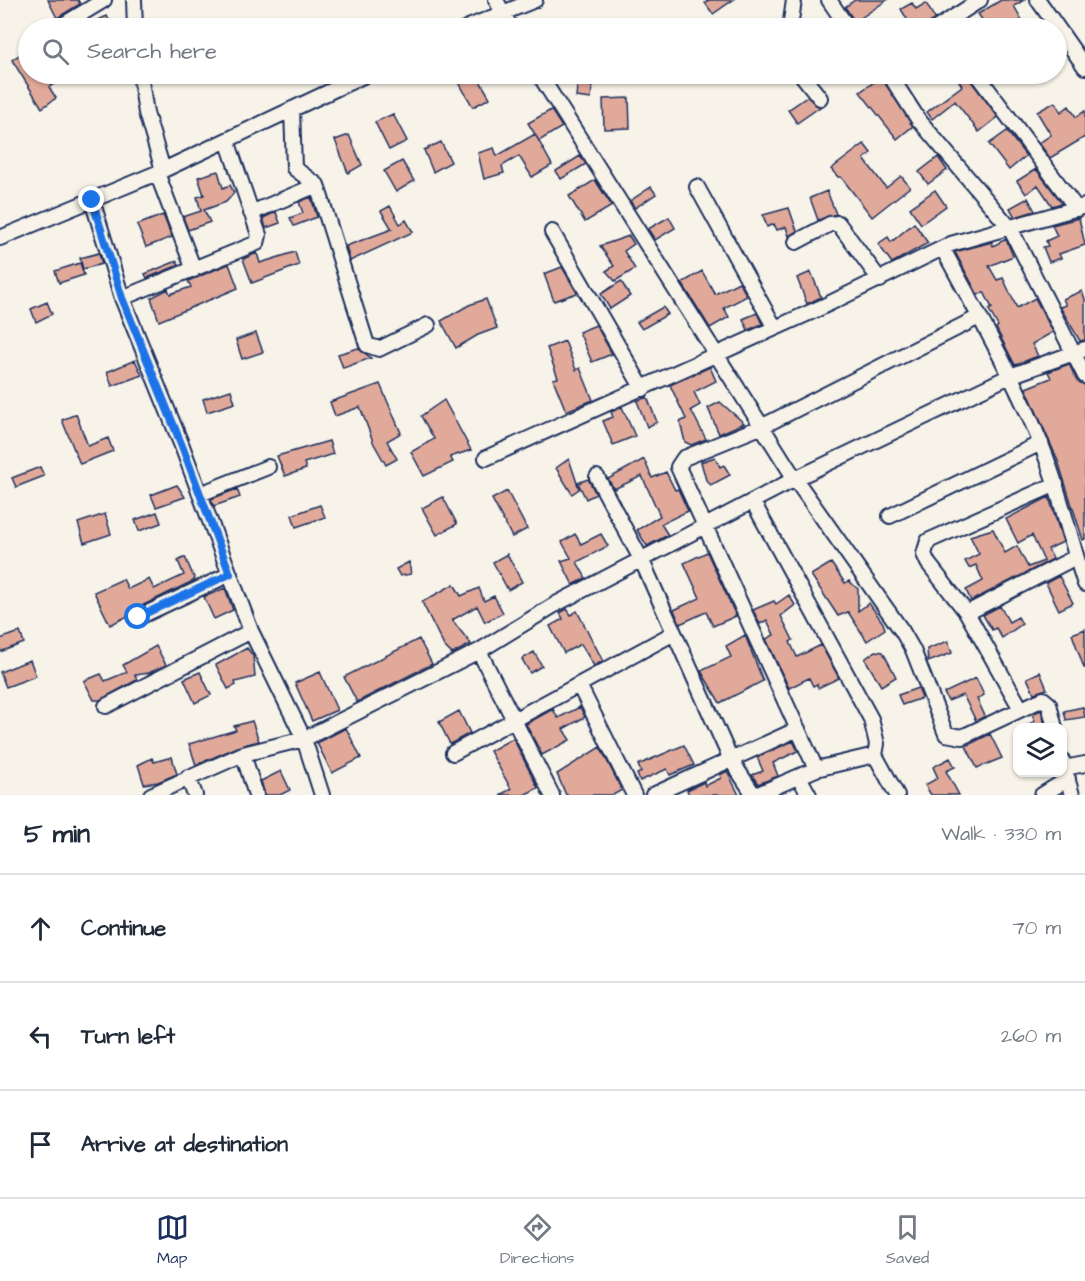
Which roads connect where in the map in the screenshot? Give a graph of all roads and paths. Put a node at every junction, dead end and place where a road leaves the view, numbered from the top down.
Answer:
1 (104, 0) edge
2 (134, 0) edge
3 (535, 0) edge
4 (794, 0) edge
5 (829, 0) edge
6 (980, 0) edge
7 (1038, 0) edge
8 (499, 6) edge
9 (74, 18) edge
10 (135, 18) edge
11 (481, 18) edge
12 (791, 18) edge
13 (842, 18) edge
14 (952, 18) edge
15 (1051, 18) edge
16 (1067, 41) edge
17 (1085, 66) edge
18 (142, 84) edge
19 (346, 84) edge
20 (545, 84) edge
21 (809, 84) edge
22 (895, 84) edge
23 (984, 84) edge
24 (820, 98) dead end
25 (292, 109) junction
26 (227, 140) junction
27 (160, 171) junction
28 (317, 185) junction
29 (697, 187) dead end
30 (92, 200) junction
31 (1081, 208) edge
32 (251, 213) junction
33 (1010, 228) junction
34 (552, 232) dead end
35 (0, 238) edge
36 (796, 242) dead end
37 (943, 249) junction
38 (194, 270) junction
39 (880, 280) junction
40 (122, 298) junction
41 (979, 317) junction
42 (428, 325) dead end
43 (775, 328) junction
44 (1080, 351) edge
45 (714, 354) junction
46 (1010, 376) junction
47 (1085, 376) edge
48 (643, 389) junction
49 (763, 426) junction
50 (1041, 443) junction
51 (486, 458) dead end
52 (268, 467) dead end
53 (597, 477) dead end
54 (795, 479) junction
55 (1056, 484) junction
56 (200, 494) junction
57 (753, 502) junction
58 (890, 516) dead end
59 (704, 528) junction
60 (1076, 557) junction
61 (642, 561) junction
62 (230, 574) junction
63 (1085, 584) edge
64 (967, 613) junction
65 (138, 617) dead end
66 (250, 631) junction
67 (675, 633) junction
68 (479, 651) junction
69 (579, 685) junction
70 (106, 706) dead end
71 (1021, 709) junction
72 (514, 720) junction
73 (1054, 723) edge
74 (798, 729) junction
75 (304, 739) junction
76 (453, 753) dead end
77 (243, 754) junction
78 (875, 755) junction
79 (731, 760) junction
80 (1085, 764) edge
81 (1067, 768) edge
82 (816, 769) junction
83 (1067, 776) edge
84 (188, 777) junction
85 (799, 777) junction
86 (1058, 777) edge
87 (151, 795) edge
88 (195, 795) edge
89 (256, 795) edge
90 (322, 795) edge
91 (552, 795) edge
92 (634, 795) edge
93 (653, 795) edge
94 (755, 795) edge
95 (809, 795) edge
96 (897, 795) edge
97 (1042, 795) edge
98 (1072, 795) edge

1 - 9 street
2 - 10 street
3 - 8 street
4 - 12 street
5 - 13 street
6 - 14 street
7 - 15 street
8 - 11 street
16 - 17 street
18 - 27 street
19 - 25 street
20 - 45 street
21 - 24 street
22 - 33 street
23 - 31 street
25 - 26 street
25 - 28 street
26 - 27 street
26 - 32 street
27 - 30 street
27 - 38 street
28 - 32 street
28 - 42 street
29 - 43 street
30 - 35 street
30 - 40 street
31 - 33 street
32 - 38 street
33 - 37 street
33 - 44 street
34 - 48 street
36 - 39 street
37 - 39 street
37 - 41 street
38 - 40 street
39 - 43 street
40 - 56 street
41 - 46 street
41 - 49 street
43 - 45 street
44 - 46 street
44 - 47 street
45 - 48 street
45 - 49 street
46 - 50 street
46 - 54 street
48 - 51 street
49 - 54 street
49 - 59 street
50 - 55 street
50 - 58 street
52 - 56 street
53 - 61 street
54 - 57 street
54 - 71 street
55 - 60 street
55 - 64 street
56 - 62 street
57 - 59 street
57 - 78 street
59 - 61 street
59 - 74 street
60 - 63 street
60 - 64 street
61 - 67 street
61 - 68 street
62 - 65 street
62 - 66 street
64 - 71 street
66 - 70 street
66 - 75 street
67 - 69 street
67 - 79 street
68 - 72 street
68 - 75 street
69 - 72 street
69 - 92 street
71 - 73 street
72 - 76 street
72 - 91 street
74 - 79 street
74 - 82 street
75 - 77 street
75 - 90 street
77 - 84 street
77 - 89 street
78 - 82 street
78 - 96 street
79 - 93 street
79 - 94 street
80 - 81 street
82 - 85 street
83 - 98 street
84 - 87 street
84 - 88 street
85 - 94 street
85 - 95 street
86 - 97 street

